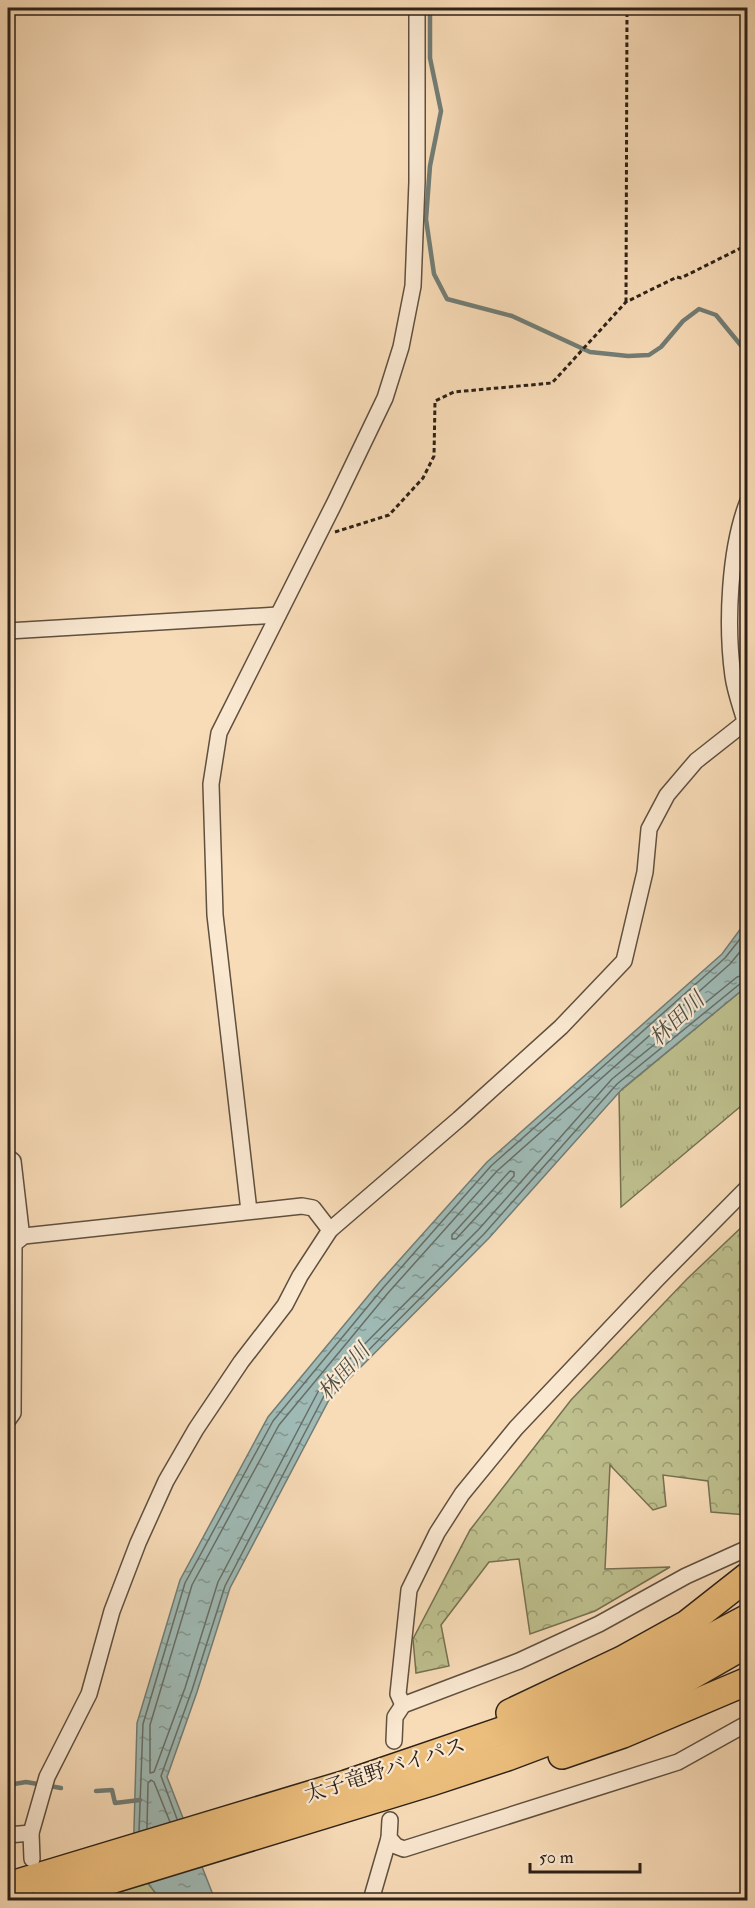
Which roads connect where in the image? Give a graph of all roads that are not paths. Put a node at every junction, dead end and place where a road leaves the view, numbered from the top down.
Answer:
1 (417, 8) edge
2 (747, 501) edge
3 (278, 615) junction
4 (8, 632) edge
5 (746, 720) edge
6 (8, 1157) edge
7 (747, 1187) edge
8 (249, 1211) junction
9 (330, 1230) junction
10 (15, 1244) edge
11 (8, 1420) edge
12 (747, 1548) edge
13 (747, 1576) edge
14 (747, 1618) edge
15 (747, 1643) edge
16 (747, 1681) edge
17 (403, 1704) junction
18 (747, 1723) edge
19 (394, 1740) dead end
20 (431, 1782) junction
21 (345, 1796) junction
22 (390, 1820) dead end
23 (31, 1833) junction
24 (8, 1835) edge
25 (389, 1838) junction
26 (32, 1859) dead end
27 (83, 1876) junction
28 (8, 1886) edge
29 (45, 1900) edge
30 (371, 1900) edge

1 - 3 street
2 - 5 street
3 - 4 street
3 - 8 street
5 - 9 street
6 - 10 street
7 - 17 street
8 - 9 street
8 - 10 street
9 - 23 street
10 - 11 street
12 - 17 street
13 - 21 highway
14 - 21 highway, 太子竜野バイパス
15 - 20 highway, 太子竜野バイパス
16 - 20 highway
17 - 19 street
18 - 25 street
20 - 21 highway, 太子竜野バイパス
21 - 27 highway, 太子竜野バイパス
22 - 25 street
23 - 24 street
23 - 26 street
25 - 30 street
27 - 28 highway, 太子竜野バイパス
27 - 29 highway, 太子竜野バイパス

